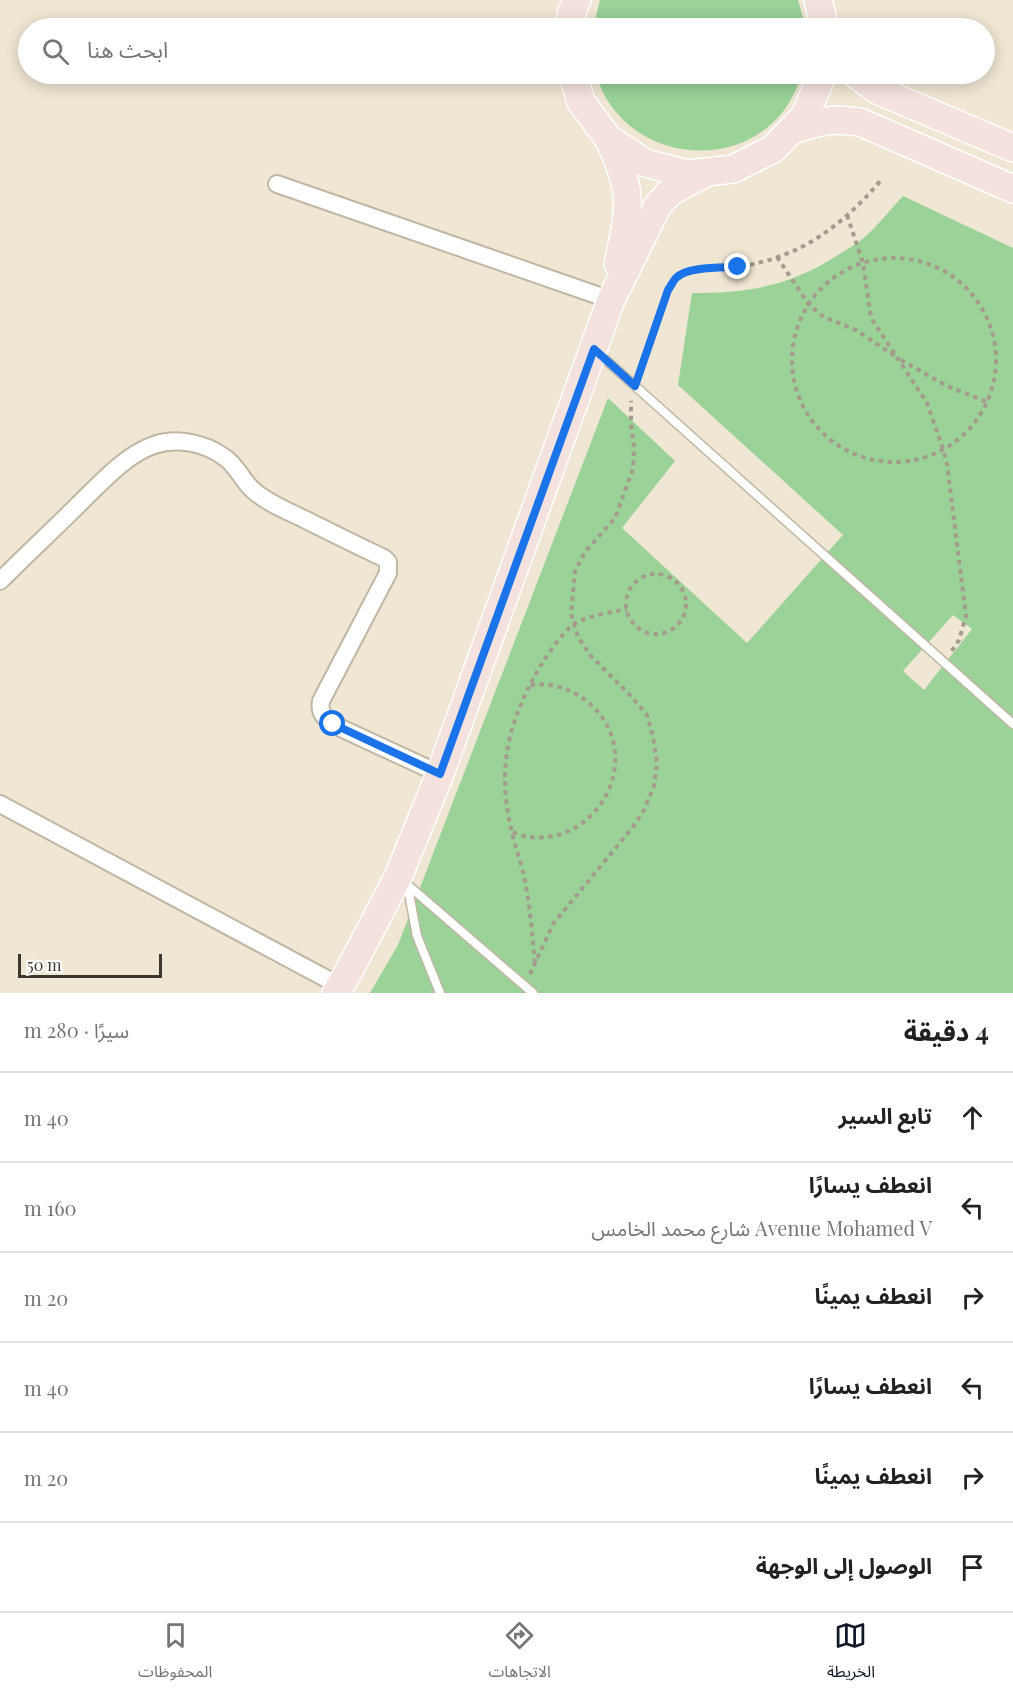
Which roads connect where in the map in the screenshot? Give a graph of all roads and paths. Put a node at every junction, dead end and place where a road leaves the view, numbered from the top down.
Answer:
1 (577, 0) edge
2 (571, 18) edge
3 (576, 84) edge
4 (819, 84) edge
5 (869, 84) edge
6 (792, 130) junction
7 (608, 138) junction
8 (1013, 148) edge
9 (707, 172) junction
10 (881, 180) dead end
11 (277, 184) dead end
12 (1013, 189) edge
13 (847, 216) junction
14 (777, 257) junction
15 (863, 263) junction
16 (611, 300) junction
17 (809, 305) junction
18 (594, 349) junction
19 (898, 359) junction
20 (635, 386) junction
21 (987, 402) junction
22 (943, 449) junction
23 (0, 581) edge
24 (627, 609) junction
25 (574, 624) junction
26 (943, 662) junction
27 (530, 685) junction
28 (1013, 724) edge
29 (440, 774) junction
30 (0, 804) edge
31 (512, 832) junction
32 (402, 880) junction
33 (535, 967) junction
34 (524, 985) junction
35 (338, 989) edge
36 (440, 993) edge
37 (533, 993) edge

1 - 2 main road
3 - 7 main road
4 - 6 main road
5 - 8 main road
6 - 9 main road
6 - 12 main road
7 - 9 main road
7 - 16 main road
9 - 16 main road
10 - 13 path
11 - 16 street
13 - 14 path
13 - 15 path
14 - 17 path
14 - 20 path
15 - 17 path
15 - 19 path
15 - 21 path
16 - 18 main road
17 - 19 path
17 - 22 path
18 - 20 lane
18 - 29 main road
19 - 21 path
19 - 22 path
20 - 25 path
20 - 26 lane
21 - 22 path
22 - 26 path
23 - 29 street
24 - 24 path
24 - 25 path
25 - 27 path
25 - 33 path
26 - 28 lane
27 - 31 path
27 - 31 path
29 - 32 main road
30 - 35 street
31 - 33 path
32 - 34 lane
32 - 35 main road
32 - 36 lane
33 - 34 path
34 - 37 lane

